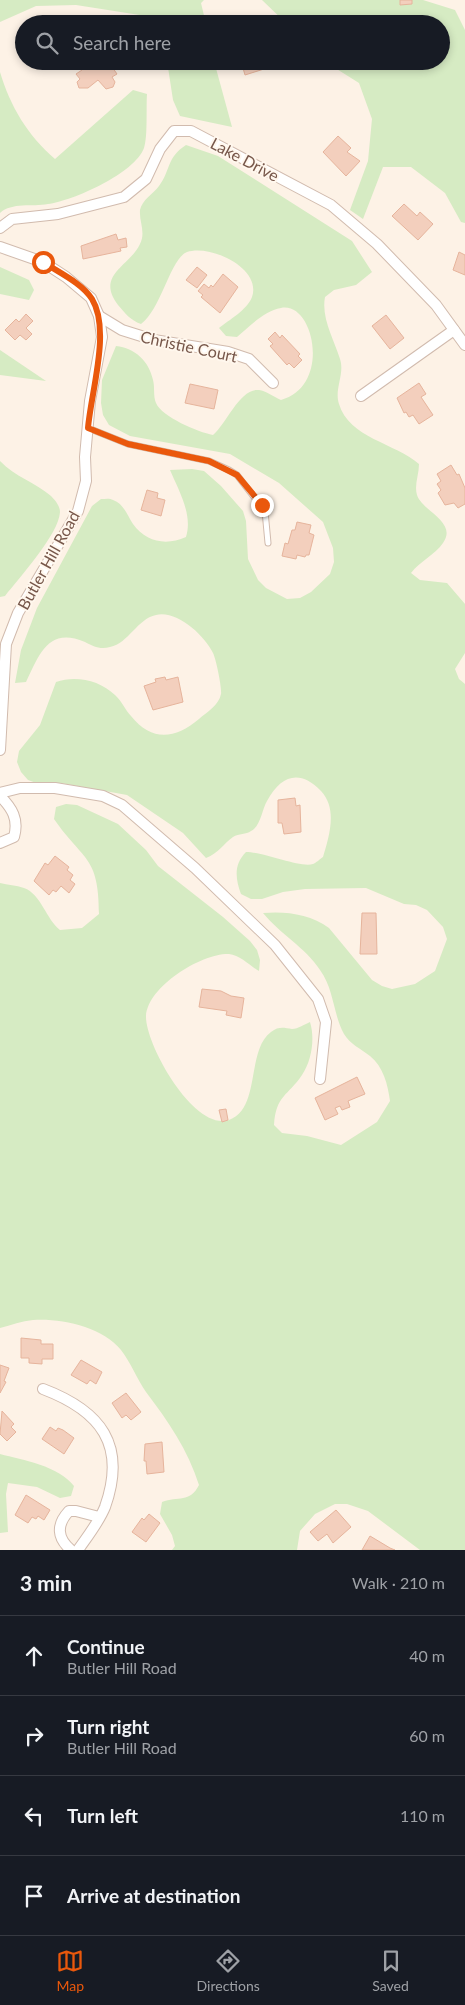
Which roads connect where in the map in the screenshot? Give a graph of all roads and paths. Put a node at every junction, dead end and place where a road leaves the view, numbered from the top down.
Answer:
1 (0, 228) edge
2 (0, 247) edge
3 (99, 316) junction
4 (454, 330) junction
5 (465, 345) edge
6 (273, 383) dead end
7 (361, 396) dead end
8 (88, 428) junction
9 (268, 543) dead end
10 (0, 750) edge
11 (0, 794) edge
12 (0, 843) edge
13 (320, 1079) dead end
14 (43, 1389) dead end
15 (99, 1517) junction
16 (71, 1550) edge
17 (78, 1550) edge

1 - 4 street, Lake Drive
2 - 3 street, Butler Hill Road
3 - 6 street, Christie Court
3 - 8 street, Butler Hill Road
4 - 5 street, Lake Drive
4 - 7 street
8 - 9 lane
8 - 10 street, Butler Hill Road
11 - 12 street
11 - 13 street
14 - 15 street
15 - 16 street
15 - 17 street

